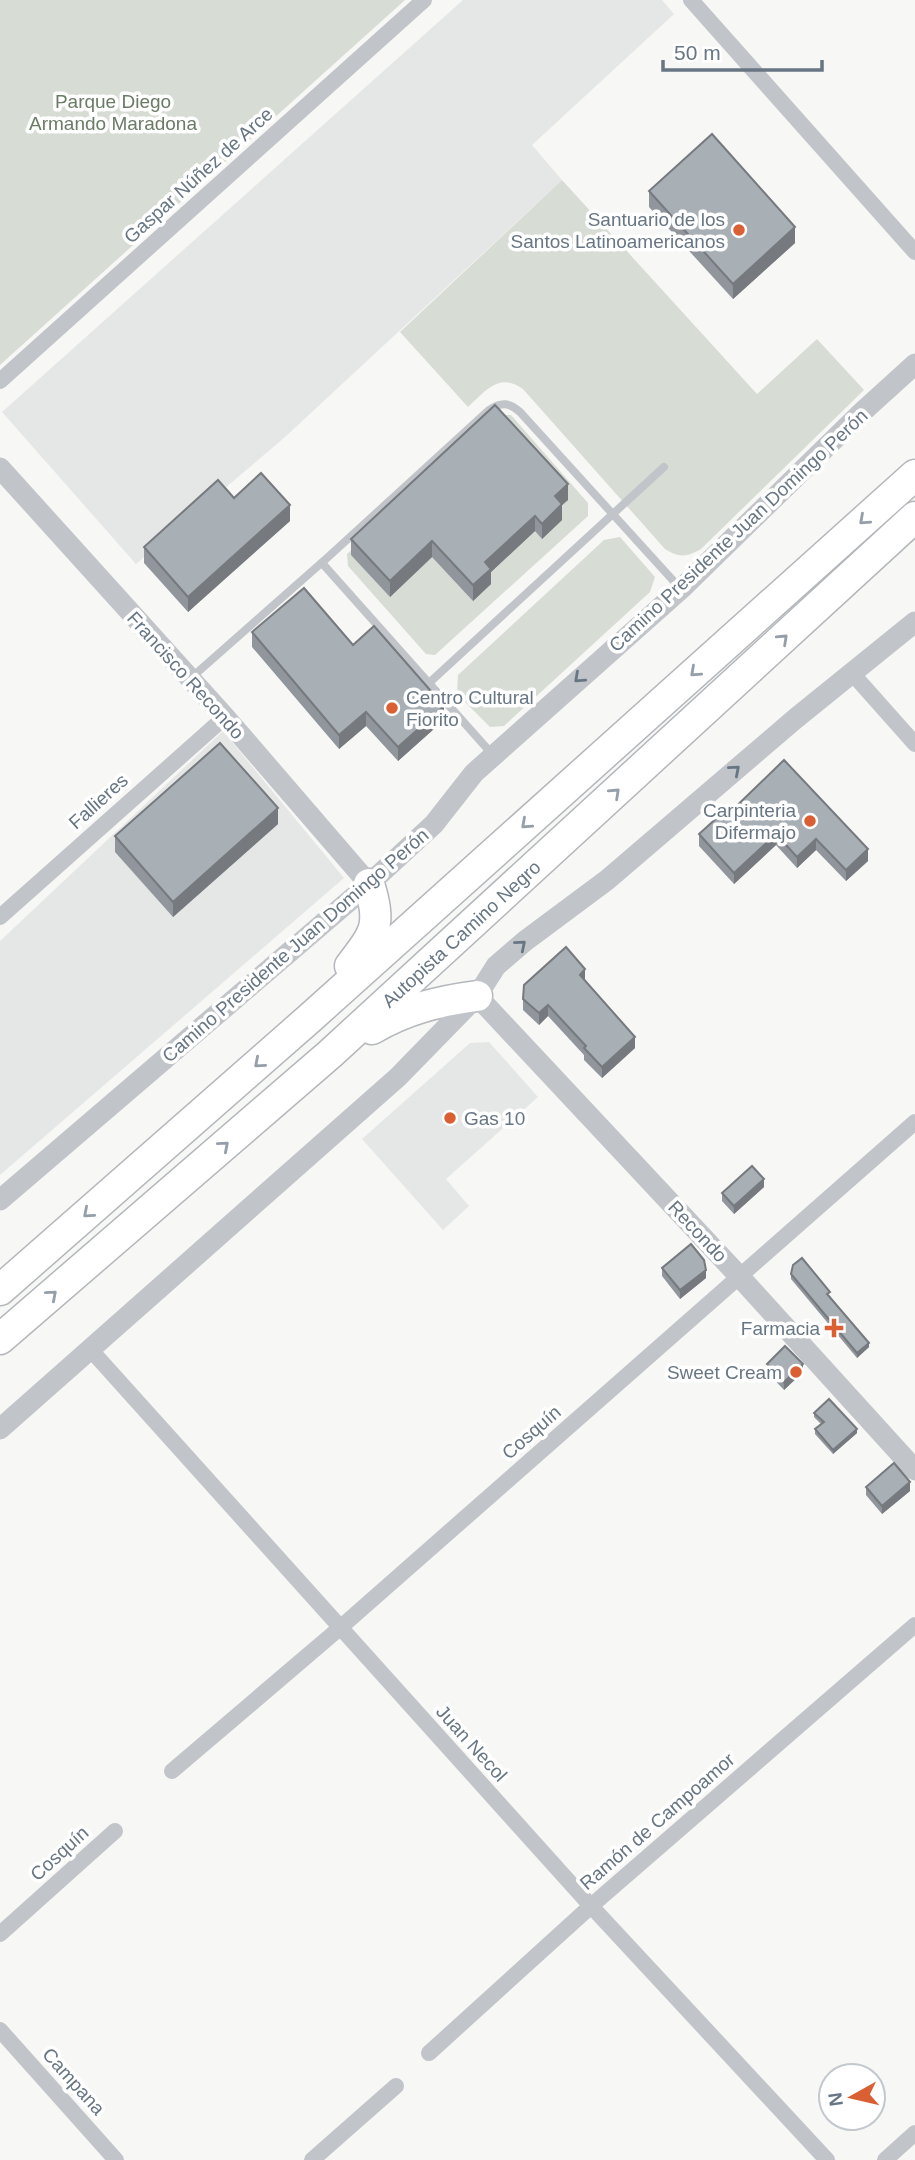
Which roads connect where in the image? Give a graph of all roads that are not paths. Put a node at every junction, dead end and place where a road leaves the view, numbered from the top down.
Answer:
1 (424, 0) edge
2 (691, 0) edge
3 (915, 252) edge
4 (915, 364) edge
5 (0, 381) edge
6 (664, 467) dead end
7 (0, 468) edge
8 (915, 475) edge
9 (612, 514) junction
10 (915, 517) edge
11 (322, 563) junction
12 (681, 589) junction
13 (915, 622) edge
14 (851, 672) junction
15 (190, 678) junction
16 (429, 682) junction
17 (225, 717) junction
18 (915, 744) edge
19 (493, 755) junction
20 (369, 884) junction
21 (0, 917) edge
22 (477, 996) junction
23 (310, 1018) junction
24 (330, 1054) junction
25 (915, 1122) edge
26 (0, 1200) edge
27 (739, 1276) junction
28 (0, 1290) edge
29 (0, 1339) edge
30 (90, 1349) junction
31 (0, 1429) edge
32 (915, 1470) edge
33 (915, 1625) edge
34 (341, 1627) junction
35 (172, 1771) dead end
36 (115, 1831) dead end
37 (591, 1906) junction
38 (0, 1934) edge
39 (0, 2030) edge
40 (429, 2053) dead end
41 (396, 2086) dead end
42 (915, 2133) edge
43 (116, 2160) edge
44 (312, 2160) edge
45 (827, 2160) edge
46 (885, 2160) edge

1 - 5 street, Gaspar Núñez de Arce
2 - 3 street
4 - 12 street, Camino Presidente Juan Domingo Perón
6 - 9 lane
7 - 15 street, Francisco Recondo
8 -> 23 highway, Autopista Camino Negro
9 - 11 lane
9 - 12 lane
9 - 16 lane
24 -> 10 highway, Autopista Camino Negro
11 - 15 lane
11 - 16 lane
12 -> 19 street, Camino Presidente Juan Domingo Perón
13 - 14 street
14 - 18 street
22 -> 14 street
15 - 17 street, Francisco Recondo
16 - 19 lane
17 - 20 street, Francisco Recondo
17 - 21 street, Fallieres
19 - 20 street, Camino Presidente Juan Domingo Perón
20 - 23 highway
20 - 26 street, Camino Presidente Juan Domingo Perón
22 - 24 highway
22 - 27 street, Recondo
22 - 30 street
23 -> 28 highway, Autopista Camino Negro
29 -> 24 highway, Autopista Camino Negro
25 - 27 street, Cosquín
27 - 32 street, Recondo
27 - 34 street, Cosquín
30 - 31 street
30 - 34 street, Juan Necol
33 - 37 street, Ramón de Campoamor
34 - 35 street, Cosquín
34 - 37 street, Juan Necol
36 - 38 street, Cosquín
37 - 40 street, Ramón de Campoamor
37 - 45 street, Juan Necol
39 - 43 street, Campana
41 - 44 street
42 - 46 street

